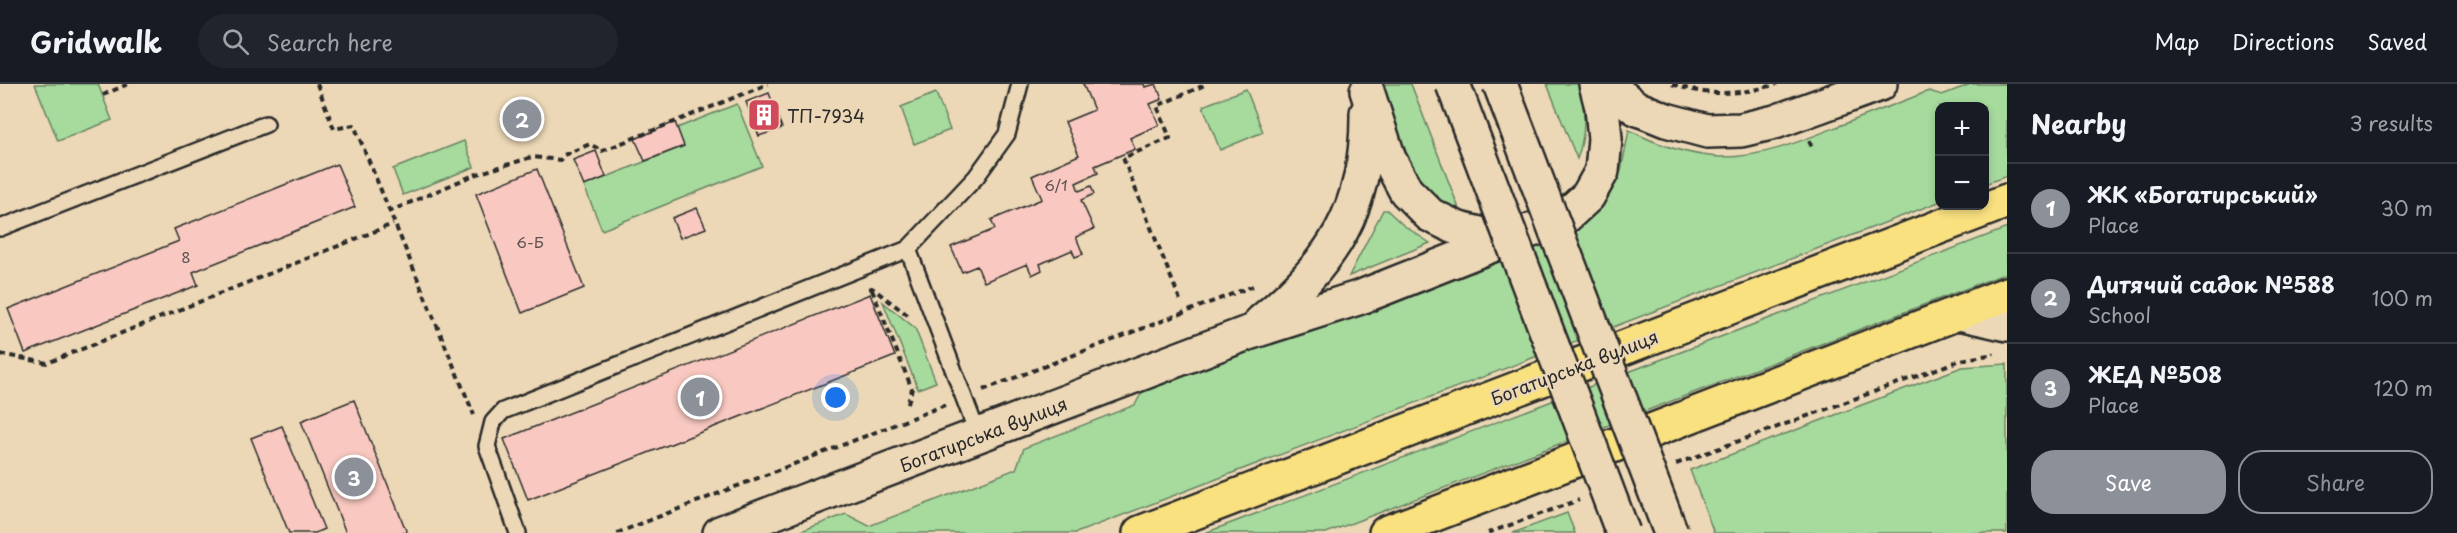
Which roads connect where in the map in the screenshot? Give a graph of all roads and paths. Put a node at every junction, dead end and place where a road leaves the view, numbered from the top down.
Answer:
1 (128, 84) edge
2 (317, 84) edge
3 (768, 84) edge
4 (1020, 84) edge
5 (1207, 84) edge
6 (1453, 84) edge
7 (1500, 84) edge
8 (1596, 84) edge
9 (1606, 84) edge
10 (1672, 84) edge
11 (1777, 84) edge
12 (1880, 84) edge
13 (1366, 88) edge
14 (103, 95) dead end
15 (266, 124) dead end
16 (2007, 201) edge
17 (388, 212) junction
18 (393, 224) junction
19 (0, 228) edge
20 (1505, 240) junction
21 (908, 249) junction
22 (1256, 284) dead end
23 (872, 288) junction
24 (861, 292) dead end
25 (2007, 294) edge
26 (1180, 300) dead end
27 (1959, 313) junction
28 (912, 319) dead end
29 (1245, 334) junction
30 (2006, 338) edge
31 (0, 354) edge
32 (965, 397) junction
33 (907, 406) dead end
34 (978, 435) junction
35 (487, 446) junction
36 (1668, 467) dead end
37 (1589, 496) dead end
38 (518, 533) edge
39 (616, 533) edge
40 (720, 533) edge
41 (1140, 533) edge
42 (1386, 533) edge
43 (1488, 533) edge
44 (1623, 533) edge
45 (1671, 533) edge

1 - 14 path
2 - 17 path
3 - 17 path
4 - 21 lane
5 - 26 path
6 - 44 main road, bridge
7 - 45 main road, bridge
8 - 20 main road, Богатирська вулиця
9 - 12 main road
10 - 11 path
13 - 20 main road
13 - 29 main road
15 - 19 lane
16 - 41 main road, Богатирська вулиця
17 - 18 path
18 - 31 path
18 - 35 path
20 - 29 main road, Богатирська вулиця
21 - 32 lane
21 - 35 lane
22 - 32 path
23 - 24 path
23 - 28 path
23 - 33 path
25 - 27 main road
27 - 30 main road
27 - 42 main road
29 - 34 main road, Богатирська вулиця
30 - 36 path
32 - 34 lane
32 - 39 path
34 - 40 main road, Богатирська вулиця
35 - 38 lane
37 - 43 path

